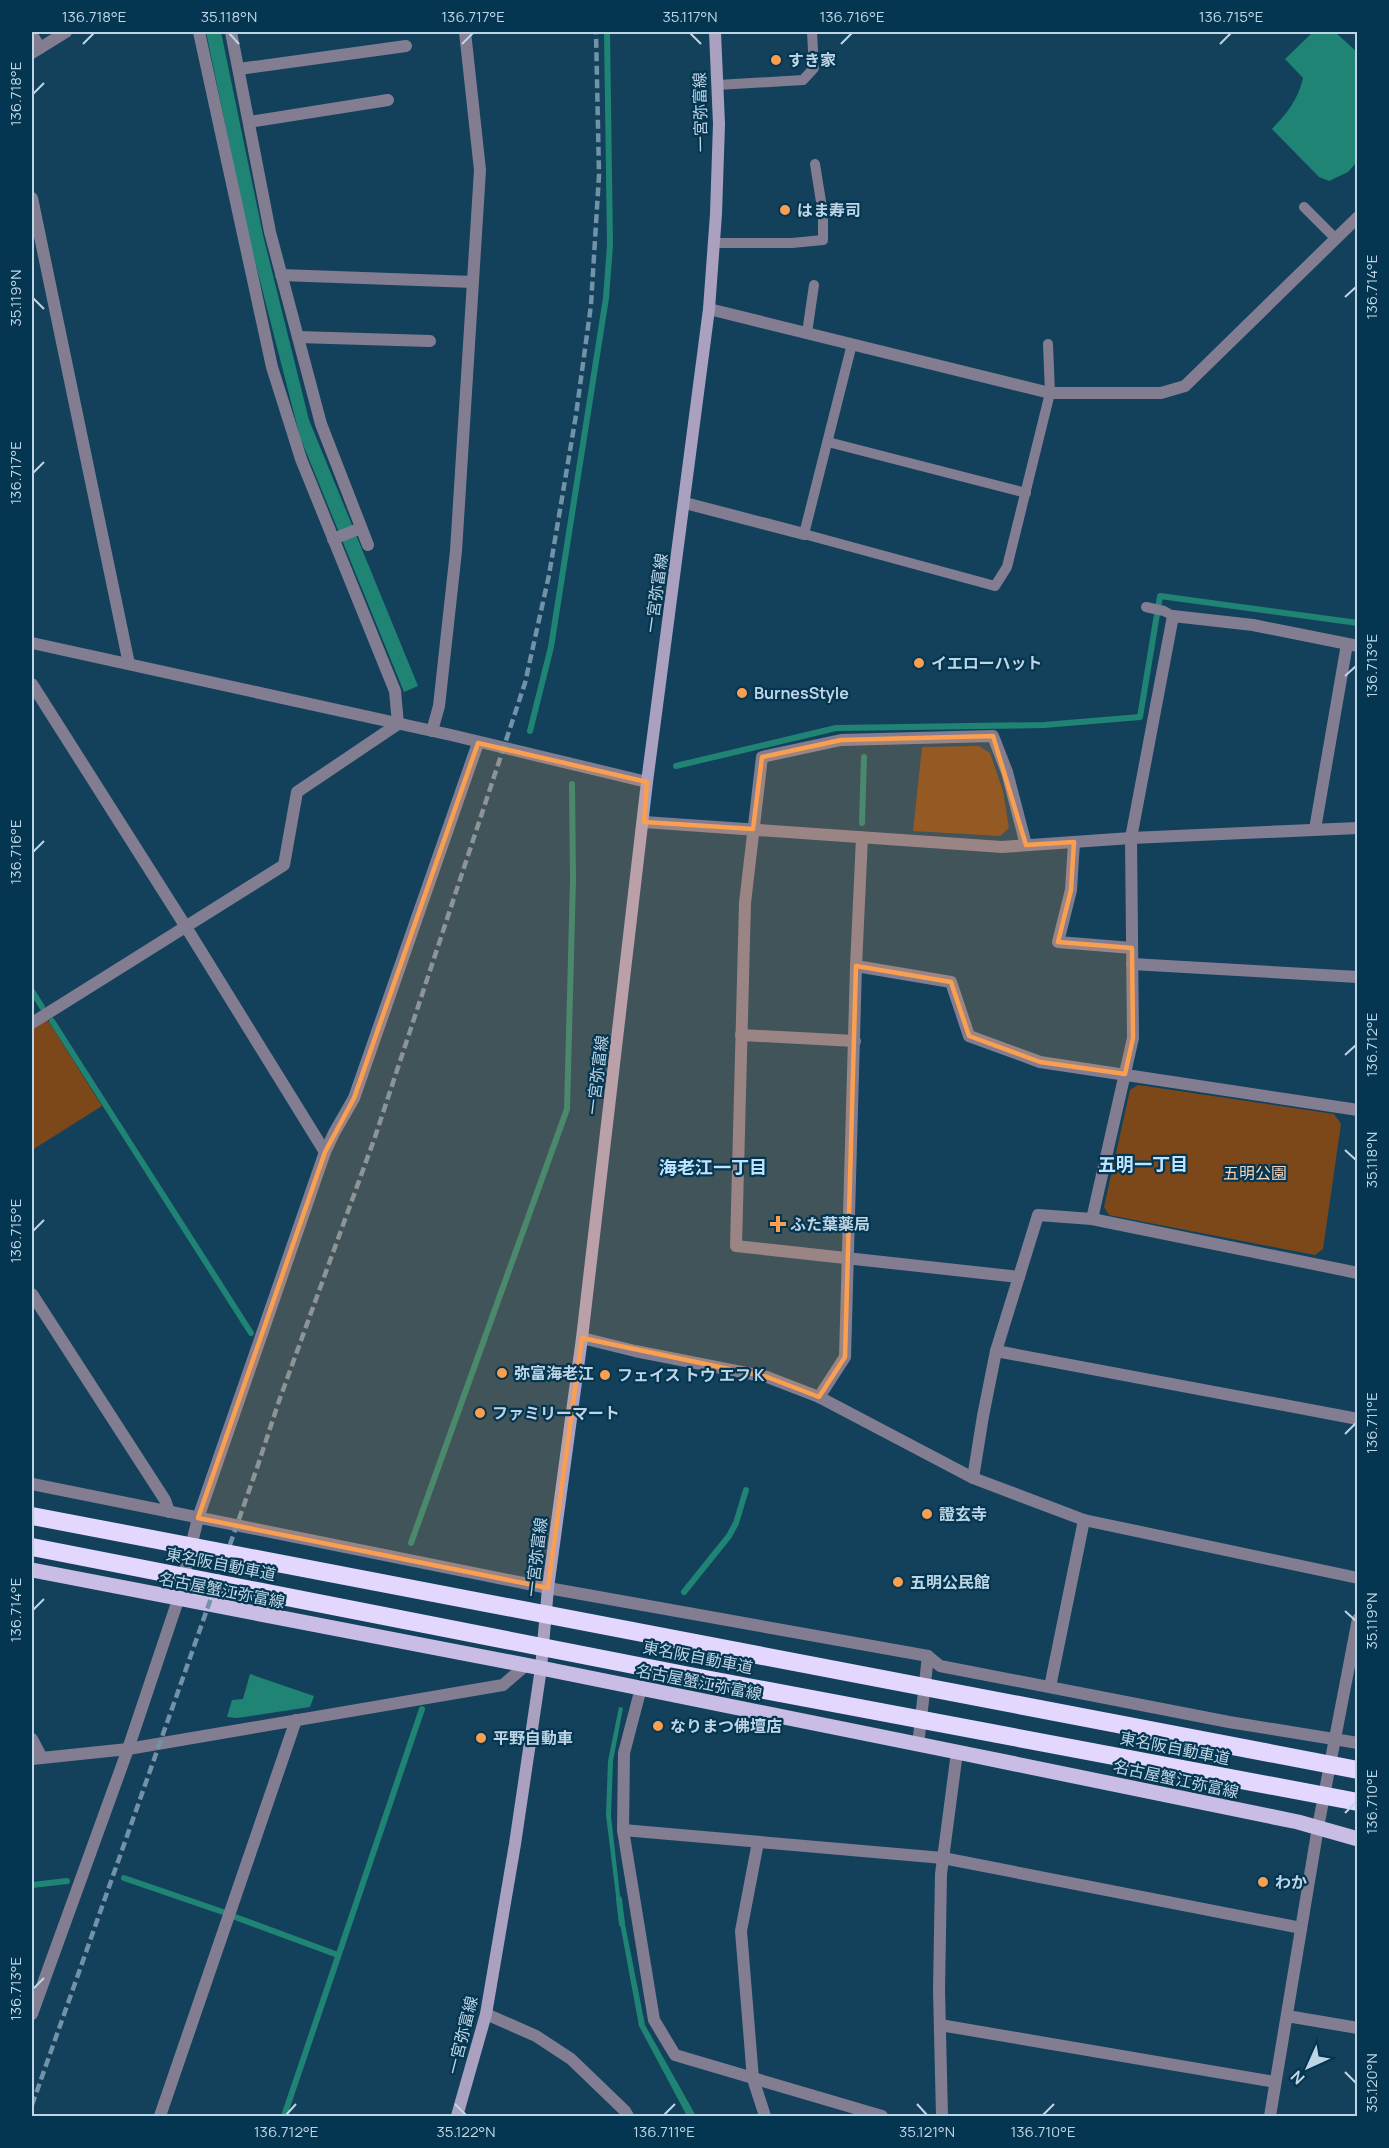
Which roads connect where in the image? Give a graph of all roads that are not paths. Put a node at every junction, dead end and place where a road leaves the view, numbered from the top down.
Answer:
1 (66, 32) edge
2 (199, 32) edge
3 (231, 32) edge
4 (465, 32) edge
5 (715, 32) edge
6 (812, 32) edge
7 (32, 35) edge
8 (406, 46) dead end
9 (35, 50) edge
10 (239, 69) junction
11 (717, 85) junction
12 (388, 100) dead end
13 (249, 122) junction
14 (815, 164) dead end
15 (32, 198) edge
16 (1304, 207) dead end
17 (1358, 218) edge
18 (1336, 239) junction
19 (714, 243) junction
20 (281, 274) junction
21 (473, 282) junction
22 (814, 285) dead end
23 (709, 309) junction
24 (807, 333) junction
25 (298, 337) junction
26 (430, 340) dead end
27 (852, 344) junction
28 (1048, 344) dead end
29 (1050, 393) junction
30 (828, 442) junction
31 (1026, 493) junction
32 (685, 503) junction
33 (359, 529) junction
34 (804, 534) junction
35 (336, 538) junction
36 (368, 545) dead end
37 (1146, 607) dead end
38 (1168, 614) junction
39 (32, 643) edge
40 (1352, 645) edge
41 (129, 664) junction
42 (32, 684) edge
43 (399, 724) junction
44 (432, 731) junction
45 (478, 743) junction
46 (647, 782) junction
47 (644, 822) junction
48 (1358, 828) edge
49 (753, 829) junction
50 (1315, 829) junction
51 (862, 838) junction
52 (1131, 838) junction
53 (1074, 842) junction
54 (1026, 845) junction
55 (186, 927) junction
56 (1132, 948) junction
57 (1132, 964) junction
58 (856, 966) junction
59 (1358, 977) edge
60 (32, 1023) edge
61 (741, 1035) junction
62 (855, 1041) junction
63 (1125, 1074) junction
64 (1358, 1110) edge
65 (325, 1152) junction
66 (1092, 1219) junction
67 (847, 1258) junction
68 (1358, 1273) edge
69 (1019, 1277) junction
70 (32, 1294) edge
71 (582, 1338) junction
72 (996, 1351) junction
73 (819, 1397) junction
74 (1358, 1419) edge
75 (973, 1478) junction
76 (32, 1484) edge
77 (169, 1512) junction
78 (32, 1516) edge
79 (198, 1518) junction
80 (1084, 1520) junction
81 (32, 1547) edge
82 (32, 1570) edge
83 (1358, 1578) edge
84 (548, 1588) junction
85 (178, 1600) junction
86 (1358, 1619) edge
87 (928, 1656) junction
88 (525, 1666) junction
89 (541, 1668) junction
90 (1050, 1687) junction
91 (641, 1688) junction
92 (296, 1720) junction
93 (32, 1739) edge
94 (1336, 1740) junction
95 (1358, 1743) edge
96 (918, 1745) junction
97 (128, 1749) junction
98 (957, 1752) junction
99 (37, 1758) edge
100 (1358, 1770) edge
101 (1358, 1802) edge
102 (1318, 1827) junction
103 (623, 1830) junction
104 (1358, 1839) edge
105 (758, 1842) junction
106 (943, 1858) junction
107 (1301, 1928) junction
108 (32, 2014) edge
109 (486, 2014) junction
110 (1287, 2016) junction
111 (940, 2025) junction
112 (1358, 2028) edge
113 (753, 2079) junction
114 (1275, 2082) junction
115 (160, 2116) edge
116 (457, 2116) edge
117 (628, 2116) edge
118 (765, 2116) edge
119 (882, 2116) edge
120 (942, 2116) edge
121 (1270, 2116) edge

1 - 9 street
2 - 35 street
3 - 10 street
4 - 21 street
5 - 11 main road, 一宮弥富線
6 - 11 lane
7 - 9 street
8 - 10 street
10 - 13 street
11 - 19 main road, 一宮弥富線
12 - 13 street
13 - 20 street
14 - 19 lane
15 - 41 street
16 - 18 lane
17 - 18 street
18 - 29 street
19 - 23 main road, 一宮弥富線
20 - 21 street
20 - 25 street
21 - 44 street
22 - 24 lane
23 - 24 street
23 - 32 main road, 一宮弥富線
24 - 27 street
25 - 26 street
25 - 33 street
27 - 29 street
27 - 30 lane
28 - 29 lane
29 - 31 lane
30 - 31 lane
30 - 34 lane
31 - 34 lane
32 - 34 street
32 - 46 main road, 一宮弥富線
33 - 35 street
33 - 36 street
35 - 43 street
37 - 38 lane
38 - 40 street
38 - 52 street
39 - 41 street
40 - 50 street
41 - 43 street
42 - 55 street
43 - 44 street
43 - 55 street
44 - 45 street
45 - 46 street
45 - 65 street
46 - 47 main road, 一宮弥富線
47 - 49 street
47 - 71 main road, 一宮弥富線
48 - 50 street
49 - 51 street
49 - 54 street
49 - 61 street
50 - 52 street
51 - 54 street
51 - 58 street
52 - 53 street
52 - 56 street
53 - 54 street
53 - 56 street
55 - 60 street
55 - 65 street
56 - 57 street
57 - 59 street
57 - 63 street
58 - 62 street
58 - 63 street
61 - 62 street
61 - 67 street
62 - 67 street
63 - 64 street
63 - 66 street
65 - 79 street
66 - 68 street
66 - 69 street
67 - 69 street
67 - 73 street
69 - 72 street
70 - 77 street
71 - 73 street
71 - 84 main road, 一宮弥富線
72 - 74 street
72 - 75 street
73 - 75 street
75 - 80 street
76 - 77 street
77 - 79 street
78 - 100 highway, 東名阪自動車道, bridge
79 - 84 street
79 - 85 street
80 - 83 street
80 - 90 street
81 - 101 highway, 東名阪自動車道, bridge
82 - 85 main road, 名古屋蟹江弥富線
84 - 87 street
84 - 89 main road, 一宮弥富線
85 - 88 main road, 名古屋蟹江弥富線
85 - 97 street
86 - 94 street
87 - 90 street
87 - 96 street
88 - 89 main road, 名古屋蟹江弥富線
88 - 92 street
89 - 91 main road, 名古屋蟹江弥富線
89 - 109 main road, 一宮弥富線
90 - 94 street
91 - 96 main road, 名古屋蟹江弥富線
91 - 103 street
92 - 97 street
92 - 115 street
93 - 99 street
94 - 95 street
94 - 102 street
96 - 98 main road, 名古屋蟹江弥富線
97 - 99 street
97 - 108 street
98 - 102 main road, 名古屋蟹江弥富線
98 - 106 street
102 - 104 main road, 名古屋蟹江弥富線
102 - 107 street
103 - 105 street
103 - 113 street
105 - 106 street
105 - 113 street
106 - 107 street
106 - 111 street
107 - 110 street
109 - 116 main road, 一宮弥富線
109 - 117 street
110 - 112 street
110 - 114 street
111 - 114 street
111 - 120 street
113 - 118 street
113 - 119 street
114 - 121 street

